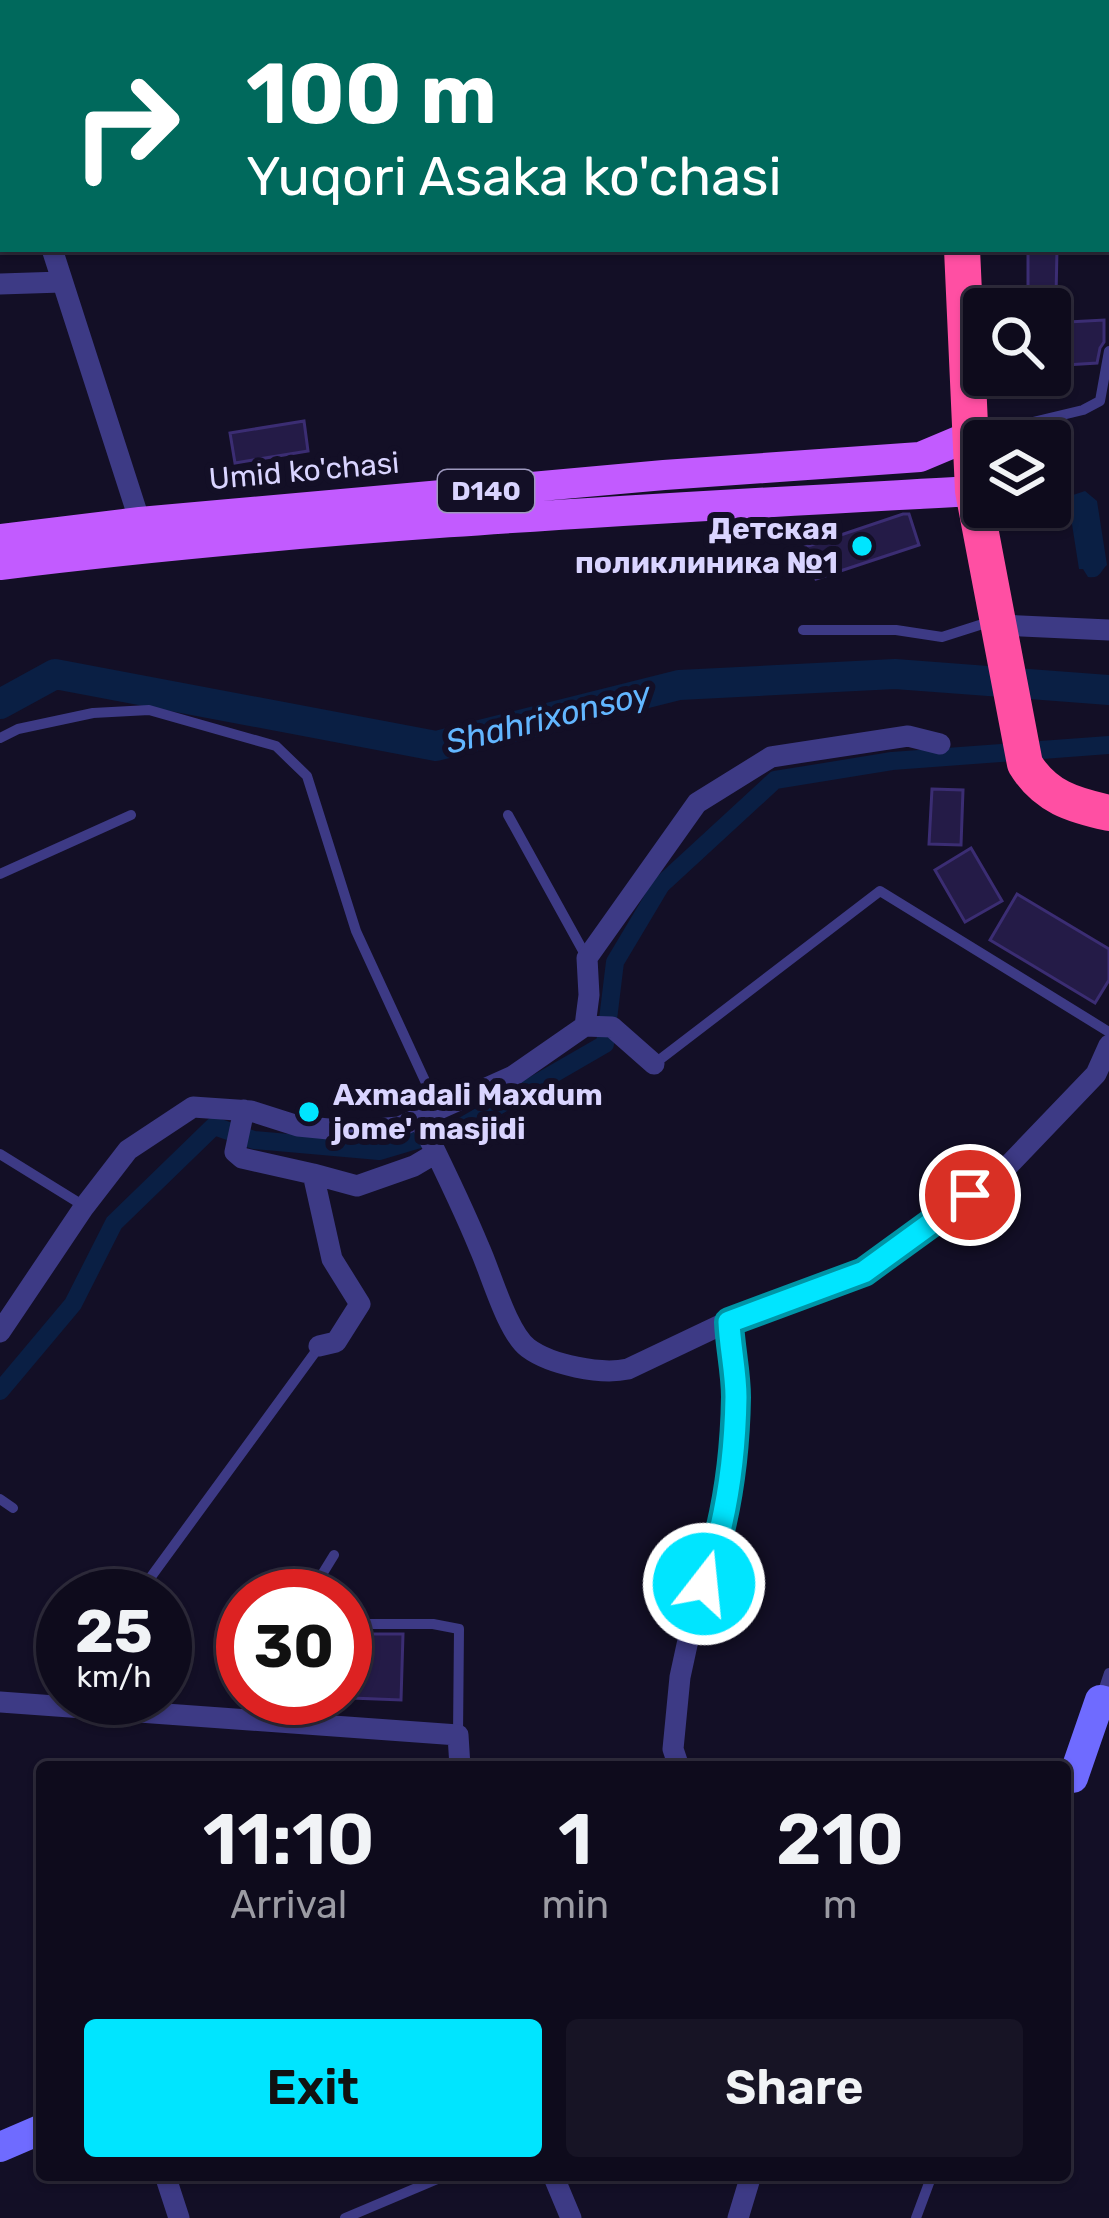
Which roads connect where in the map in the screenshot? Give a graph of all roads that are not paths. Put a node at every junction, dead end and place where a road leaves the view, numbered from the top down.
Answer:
1 (53, 252) edge
2 (962, 252) edge
3 (62, 282) junction
4 (0, 284) edge
5 (1109, 351) edge
6 (1104, 401) edge
7 (969, 420) edge
8 (1040, 420) edge
9 (963, 439) edge
10 (963, 492) edge
11 (140, 522) junction
12 (980, 528) edge
13 (0, 539) edge
14 (0, 565) edge
15 (999, 622) junction
16 (803, 630) dead end
17 (1109, 630) edge
18 (0, 738) edge
19 (940, 744) dead end
20 (1109, 813) edge
21 (508, 814) dead end
22 (131, 815) dead end
23 (0, 874) edge
24 (587, 958) junction
25 (599, 1026) junction
26 (1109, 1032) edge
27 (1106, 1059) edge
28 (654, 1064) joint
29 (426, 1116) junction
30 (240, 1131) junction
31 (435, 1152) junction
32 (0, 1154) edge
33 (314, 1174) junction
34 (84, 1207) junction
35 (729, 1322) junction
36 (0, 1332) edge
37 (319, 1346) joint
38 (0, 1499) edge
39 (13, 1508) dead end
40 (334, 1555) dead end
41 (157, 1569) edge
42 (325, 1569) edge
43 (372, 1624) edge
44 (1106, 1691) edge
45 (0, 1702) edge
46 (36, 1703) edge
47 (192, 1712) edge
48 (458, 1735) junction
49 (460, 1761) edge
50 (677, 1761) edge
51 (1071, 1777) edge
52 (36, 2132) edge
53 (0, 2147) edge
54 (167, 2181) edge
55 (434, 2181) edge
56 (556, 2181) edge
57 (749, 2181) edge
58 (930, 2181) edge
59 (179, 2218) edge
60 (345, 2218) edge
61 (571, 2218) edge
62 (738, 2218) edge
63 (916, 2218) edge

1 - 3 street
2 - 7 highway
3 - 4 street
3 - 11 street
5 - 6 lane
6 - 8 lane
9 - 11 main road, Umid ko'chasi / D140
10 - 14 main road, Umid ko'chasi / D140
11 - 13 main road, Umid ko'chasi / D140
12 - 15 highway
15 - 16 lane
15 - 17 street
15 - 20 highway
18 - 29 lane
19 - 24 street
21 - 24 lane
22 - 23 lane
24 - 25 street
25 - 28 street
25 - 29 street
26 - 28 lane
27 - 35 street
29 - 30 street
29 - 31 street
30 - 33 street
30 - 34 street
31 - 33 street
31 - 35 street
32 - 34 lane
33 - 37 street
34 - 36 street
35 - 50 street
37 - 41 lane
38 - 39 lane
40 - 42 lane
43 - 48 lane
44 - 51 street
45 - 46 street
47 - 48 street
48 - 49 street
52 - 53 street
54 - 59 street
55 - 60 lane
56 - 61 street
57 - 62 street
58 - 63 lane

